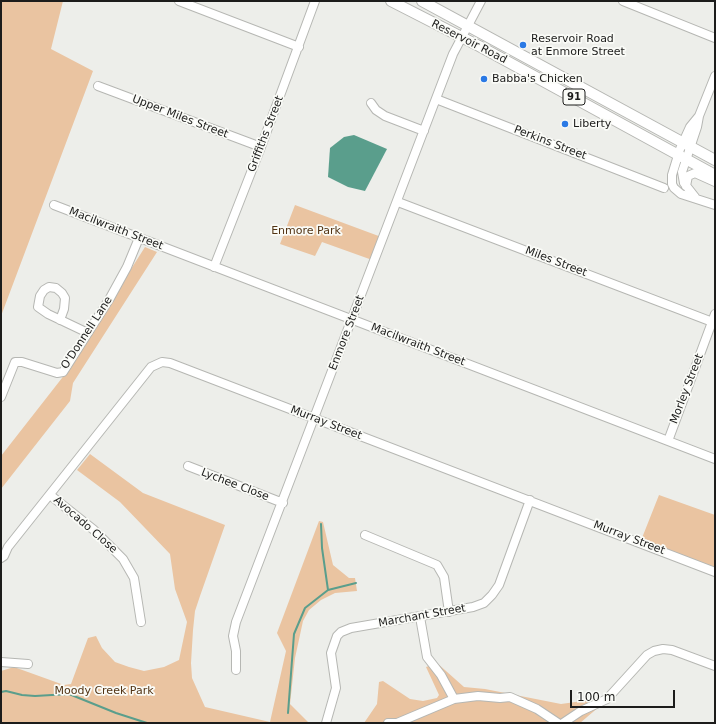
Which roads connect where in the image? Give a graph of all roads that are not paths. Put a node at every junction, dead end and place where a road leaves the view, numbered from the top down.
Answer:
1 (179, 1) edge
2 (315, 1) edge
3 (391, 1) edge
4 (422, 1) edge
5 (480, 1) edge
6 (623, 1) edge
7 (467, 25) junction
8 (461, 38) junction
9 (715, 38) edge
10 (299, 47) junction
11 (715, 76) edge
12 (98, 86) dead end
13 (436, 99) junction
14 (371, 103) dead end
15 (424, 130) junction
16 (687, 144) junction
17 (261, 147) junction
18 (683, 156) junction
19 (715, 160) edge
20 (715, 175) edge
21 (715, 182) edge
22 (686, 186) junction
23 (664, 188) dead end
24 (695, 197) junction
25 (398, 202) junction
26 (54, 205) dead end
27 (715, 205) edge
28 (139, 238) junction
29 (214, 267) junction
30 (60, 320) dead end
31 (353, 320) junction
32 (714, 320) edge
33 (88, 333) junction
34 (1, 397) edge
35 (314, 419) junction
36 (668, 441) junction
37 (715, 459) edge
38 (188, 466) dead end
39 (50, 495) junction
40 (530, 500) junction
41 (283, 503) junction
42 (365, 535) dead end
43 (1, 558) edge
44 (715, 572) edge
45 (449, 612) junction
46 (420, 617) junction
47 (141, 622) dead end
48 (1, 662) edge
49 (28, 664) dead end
50 (715, 666) edge
51 (236, 670) dead end
52 (454, 699) junction
53 (326, 723) edge
54 (388, 723) edge
55 (397, 723) edge
56 (558, 723) edge
57 (563, 723) edge

1 - 10 street
2 - 10 street, Griffiths Street
3 - 8 main road, Reservoir Road / 91
4 - 7 main road, Reservoir Road / 91
5 - 7 street, Enmore Street
6 - 9 street
7 - 8 street, Enmore Street
7 - 16 main road, Reservoir Road / 91
8 - 13 street, Enmore Street
8 - 18 main road, Reservoir Road / 91
10 - 17 street, Griffiths Street
11 - 16 street
12 - 17 street, Upper Miles Street
13 - 15 street, Enmore Street
13 - 23 street, Perkins Street
14 - 15 street
15 - 25 street, Enmore Street
16 - 18 street
16 - 19 main road, Reservoir Road / 91
17 - 29 street, Griffiths Street
18 - 20 main road, Reservoir Road / 91
18 - 22 street
18 - 24 street
21 - 22 street
22 - 24 street
24 - 27 street
25 - 31 street, Enmore Street
25 - 32 street, Miles Street
26 - 28 street, Macilwraith Street
28 - 29 street, Macilwraith Street
28 - 33 street, O'Donnell Lane
29 - 31 street, Macilwraith Street
30 - 33 street
31 - 35 street, Enmore Street
31 - 36 street, Macilwraith Street
32 - 36 street, Morley Street
33 - 34 street, O'Donnell Lane
35 - 39 street, Murray Street
35 - 40 street, Murray Street
35 - 41 street, Enmore Street
36 - 37 street, Macilwraith Street
38 - 41 street, Lychee Close
39 - 43 street, Murray Street
39 - 47 street, Avocado Close
40 - 44 street, Murray Street
40 - 45 street, Marchant Street
41 - 51 street, Enmore Street
42 - 45 street
45 - 46 street, Marchant Street
46 - 52 street
46 - 53 street, Marchant Street
48 - 49 street
50 - 57 street
52 - 55 street
52 - 56 street
54 - 55 street

